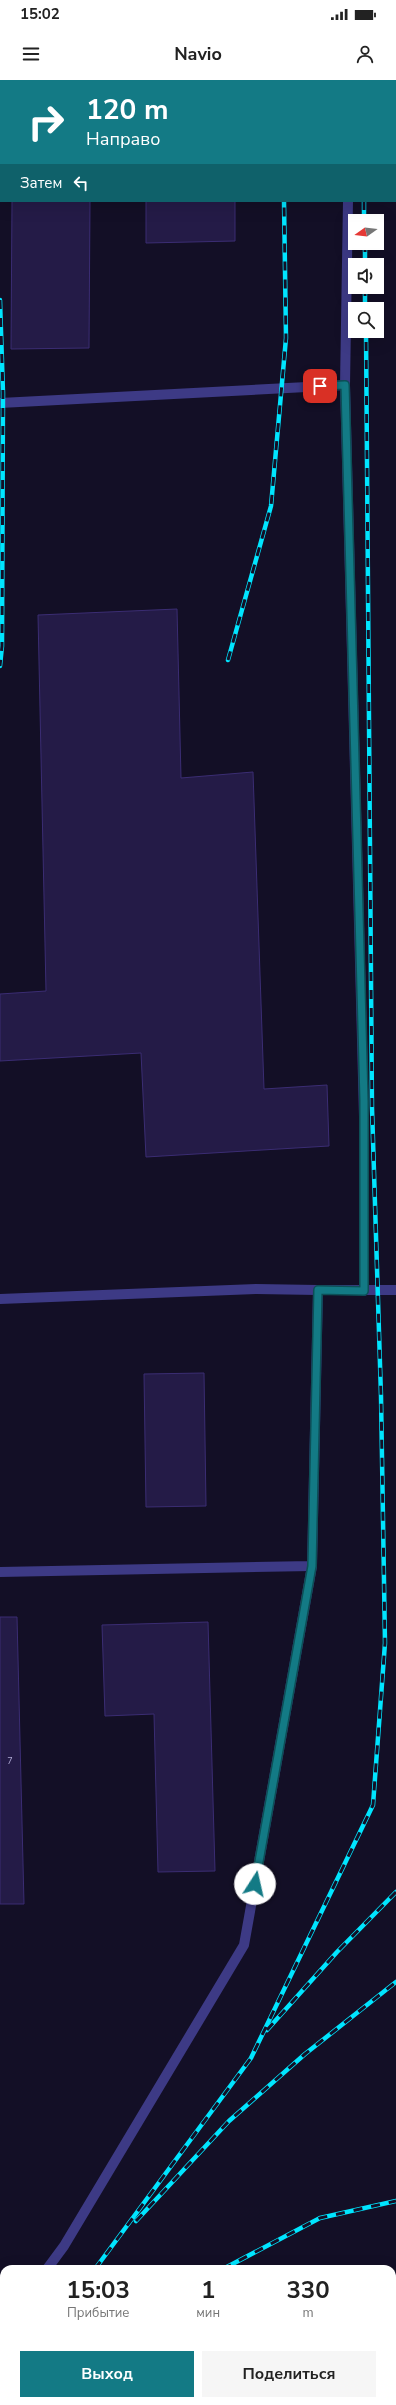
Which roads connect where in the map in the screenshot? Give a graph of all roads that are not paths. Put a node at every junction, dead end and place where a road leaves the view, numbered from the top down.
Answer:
1 (348, 202) edge
2 (345, 385) junction
3 (0, 403) edge
4 (318, 1290) junction
5 (396, 1290) edge
6 (364, 1291) junction
7 (0, 1299) edge
8 (312, 1566) junction
9 (0, 1572) edge
10 (50, 2265) edge

1 - 2 lane
2 - 3 lane
2 - 6 lane
4 - 6 lane
4 - 7 lane
4 - 8 lane
5 - 6 lane
8 - 9 lane
8 - 10 lane

